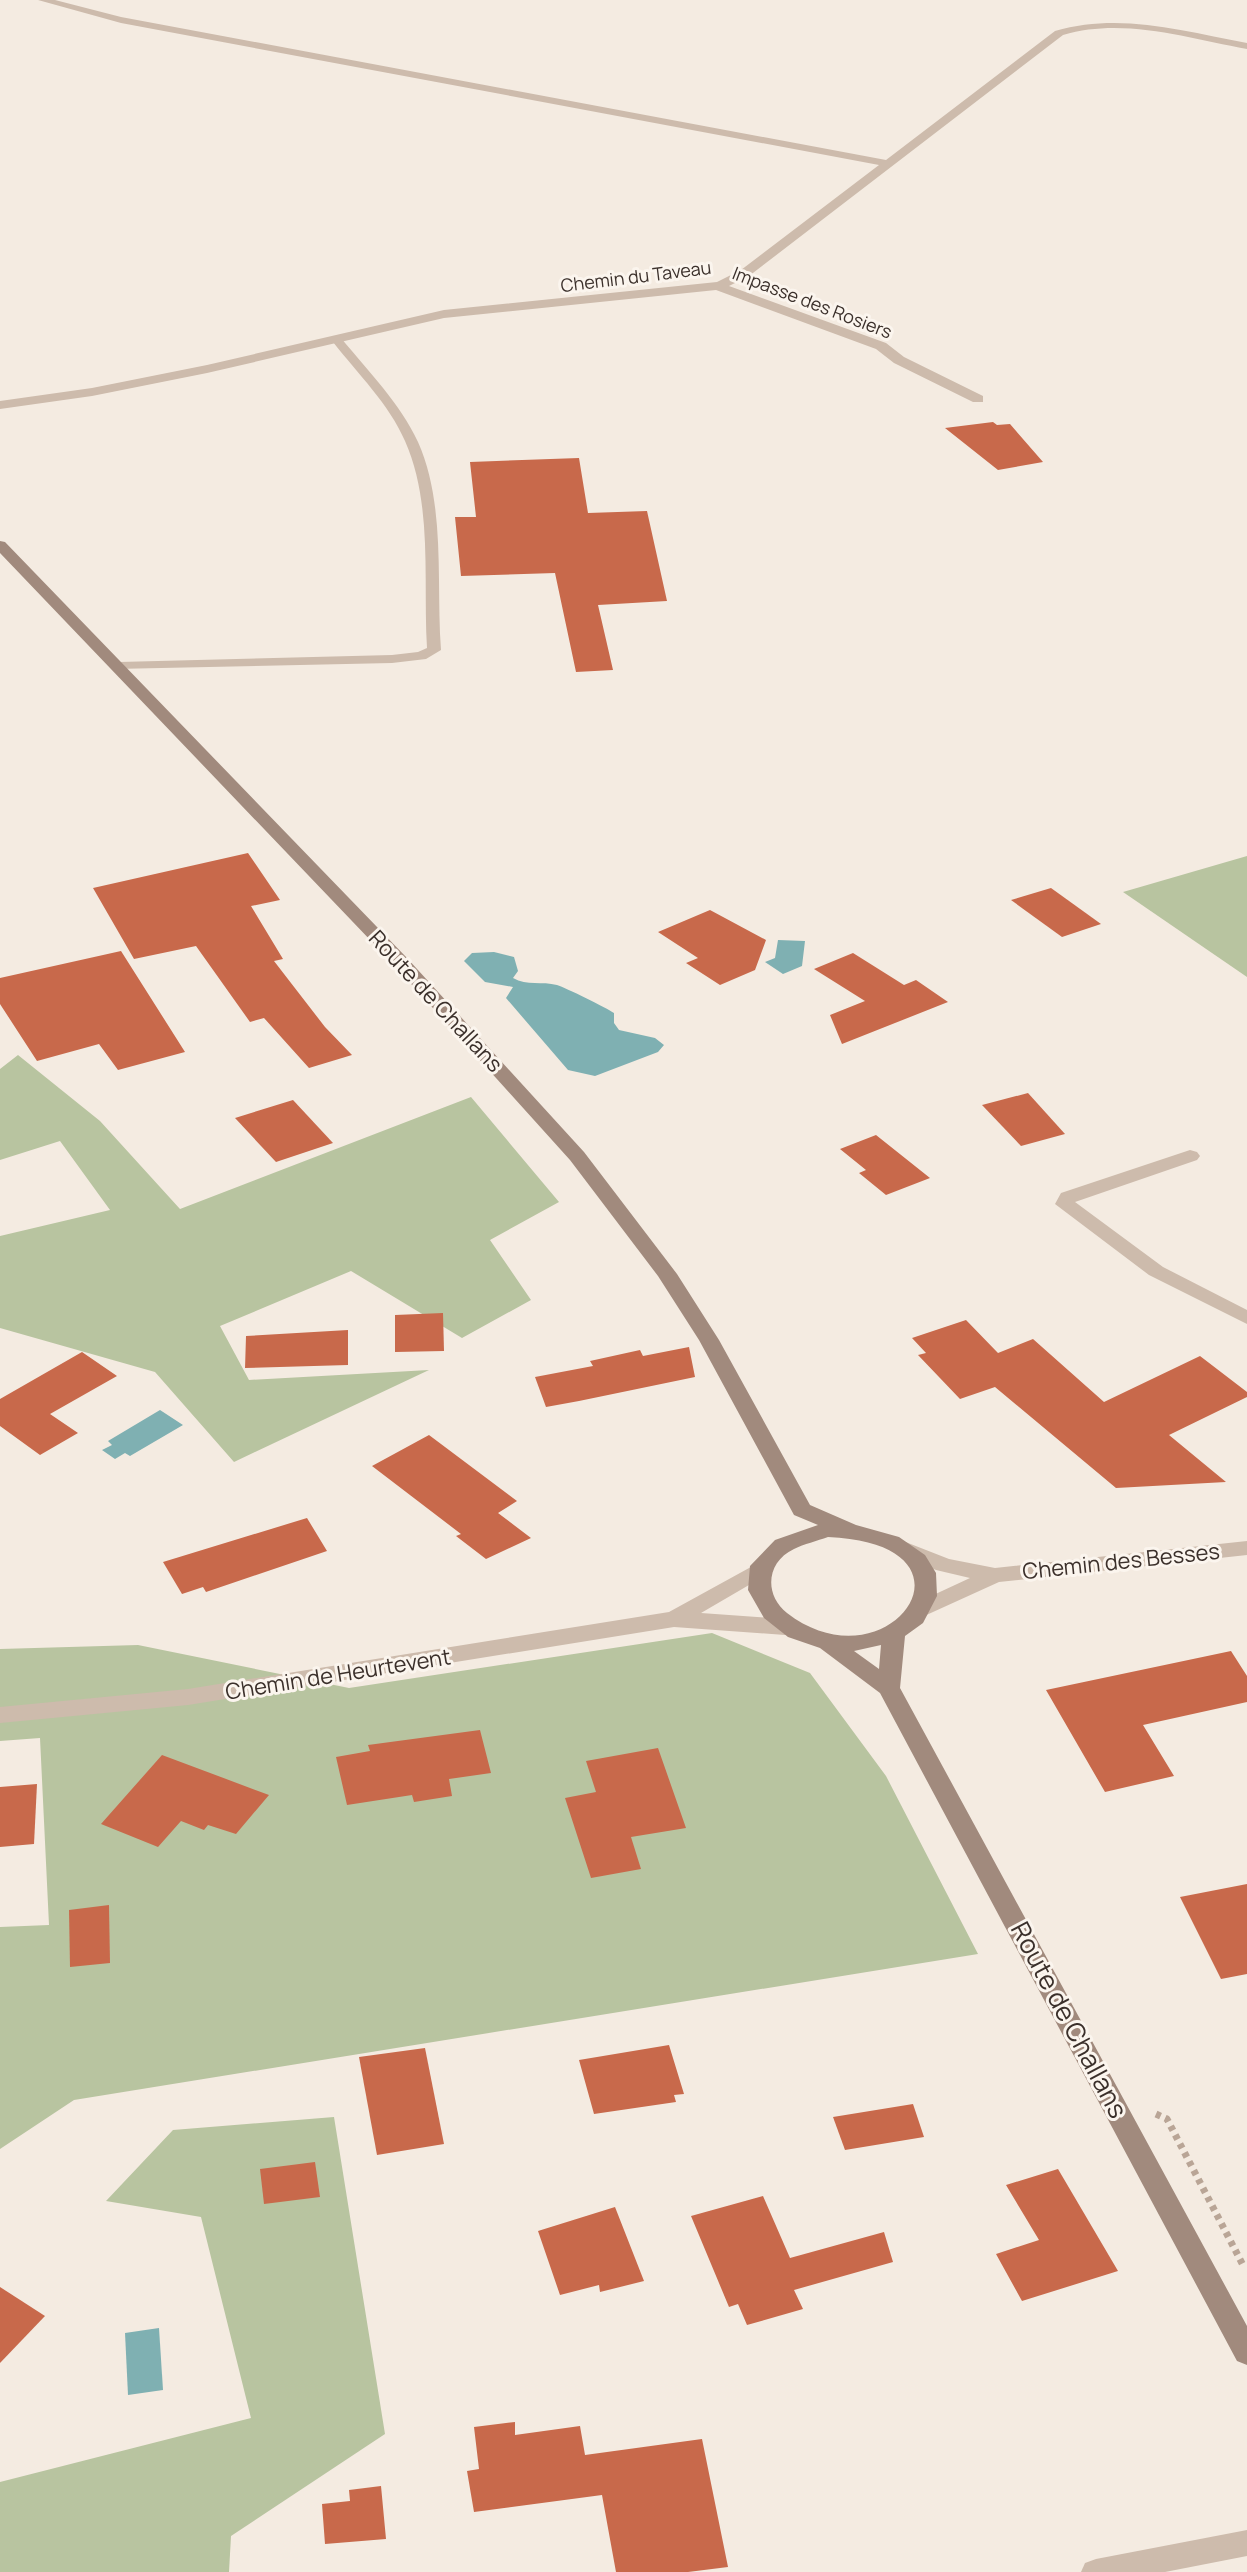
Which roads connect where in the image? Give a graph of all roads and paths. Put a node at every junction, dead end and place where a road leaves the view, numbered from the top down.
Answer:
1 (43, 0) edge
2 (1247, 46) edge
3 (885, 163) junction
4 (718, 286) junction
5 (337, 340) junction
6 (978, 399) dead end
7 (0, 405) edge
8 (0, 545) edge
9 (119, 666) junction
10 (1190, 1156) dead end
11 (1247, 1318) edge
12 (802, 1510) junction
13 (848, 1530) junction
14 (787, 1542) junction
15 (901, 1547) junction
16 (1247, 1548) edge
17 (760, 1569) junction
18 (995, 1575) junction
19 (922, 1609) junction
20 (674, 1619) junction
21 (785, 1627) junction
22 (894, 1633) junction
23 (827, 1642) junction
24 (888, 1688) junction
25 (0, 1715) edge
26 (1247, 2353) edge
27 (1247, 2543) edge
28 (1096, 2572) edge

1 - 3 street
2 - 3 street, Chemin du Taveau
3 - 4 street, Chemin du Taveau
4 - 5 street, Chemin du Taveau
4 - 6 street, Impasse des Rosiers
5 - 7 street, Chemin du Taveau
5 - 9 lane
8 - 9 main road, Route de Challans
9 - 12 main road, Route de Challans
10 - 11 street
12 - 13 main road
12 - 14 main road
13 - 14 main road
13 - 15 main road
14 - 17 main road
15 - 18 street, Chemin des Besses
15 - 19 main road
16 - 18 street, Chemin des Besses
17 - 20 street, Chemin de Heurtevent
17 - 21 main road
18 - 19 street, Chemin des Besses
19 - 22 main road, Route de Challans
20 - 21 street, Chemin de Heurtevent
20 - 25 street, Chemin de Heurtevent
21 - 23 main road, Route de Challans
22 - 23 main road, Route de Challans
22 - 24 main road
23 - 24 main road, Route de Challans
24 - 26 main road, Route de Challans
27 - 28 street

